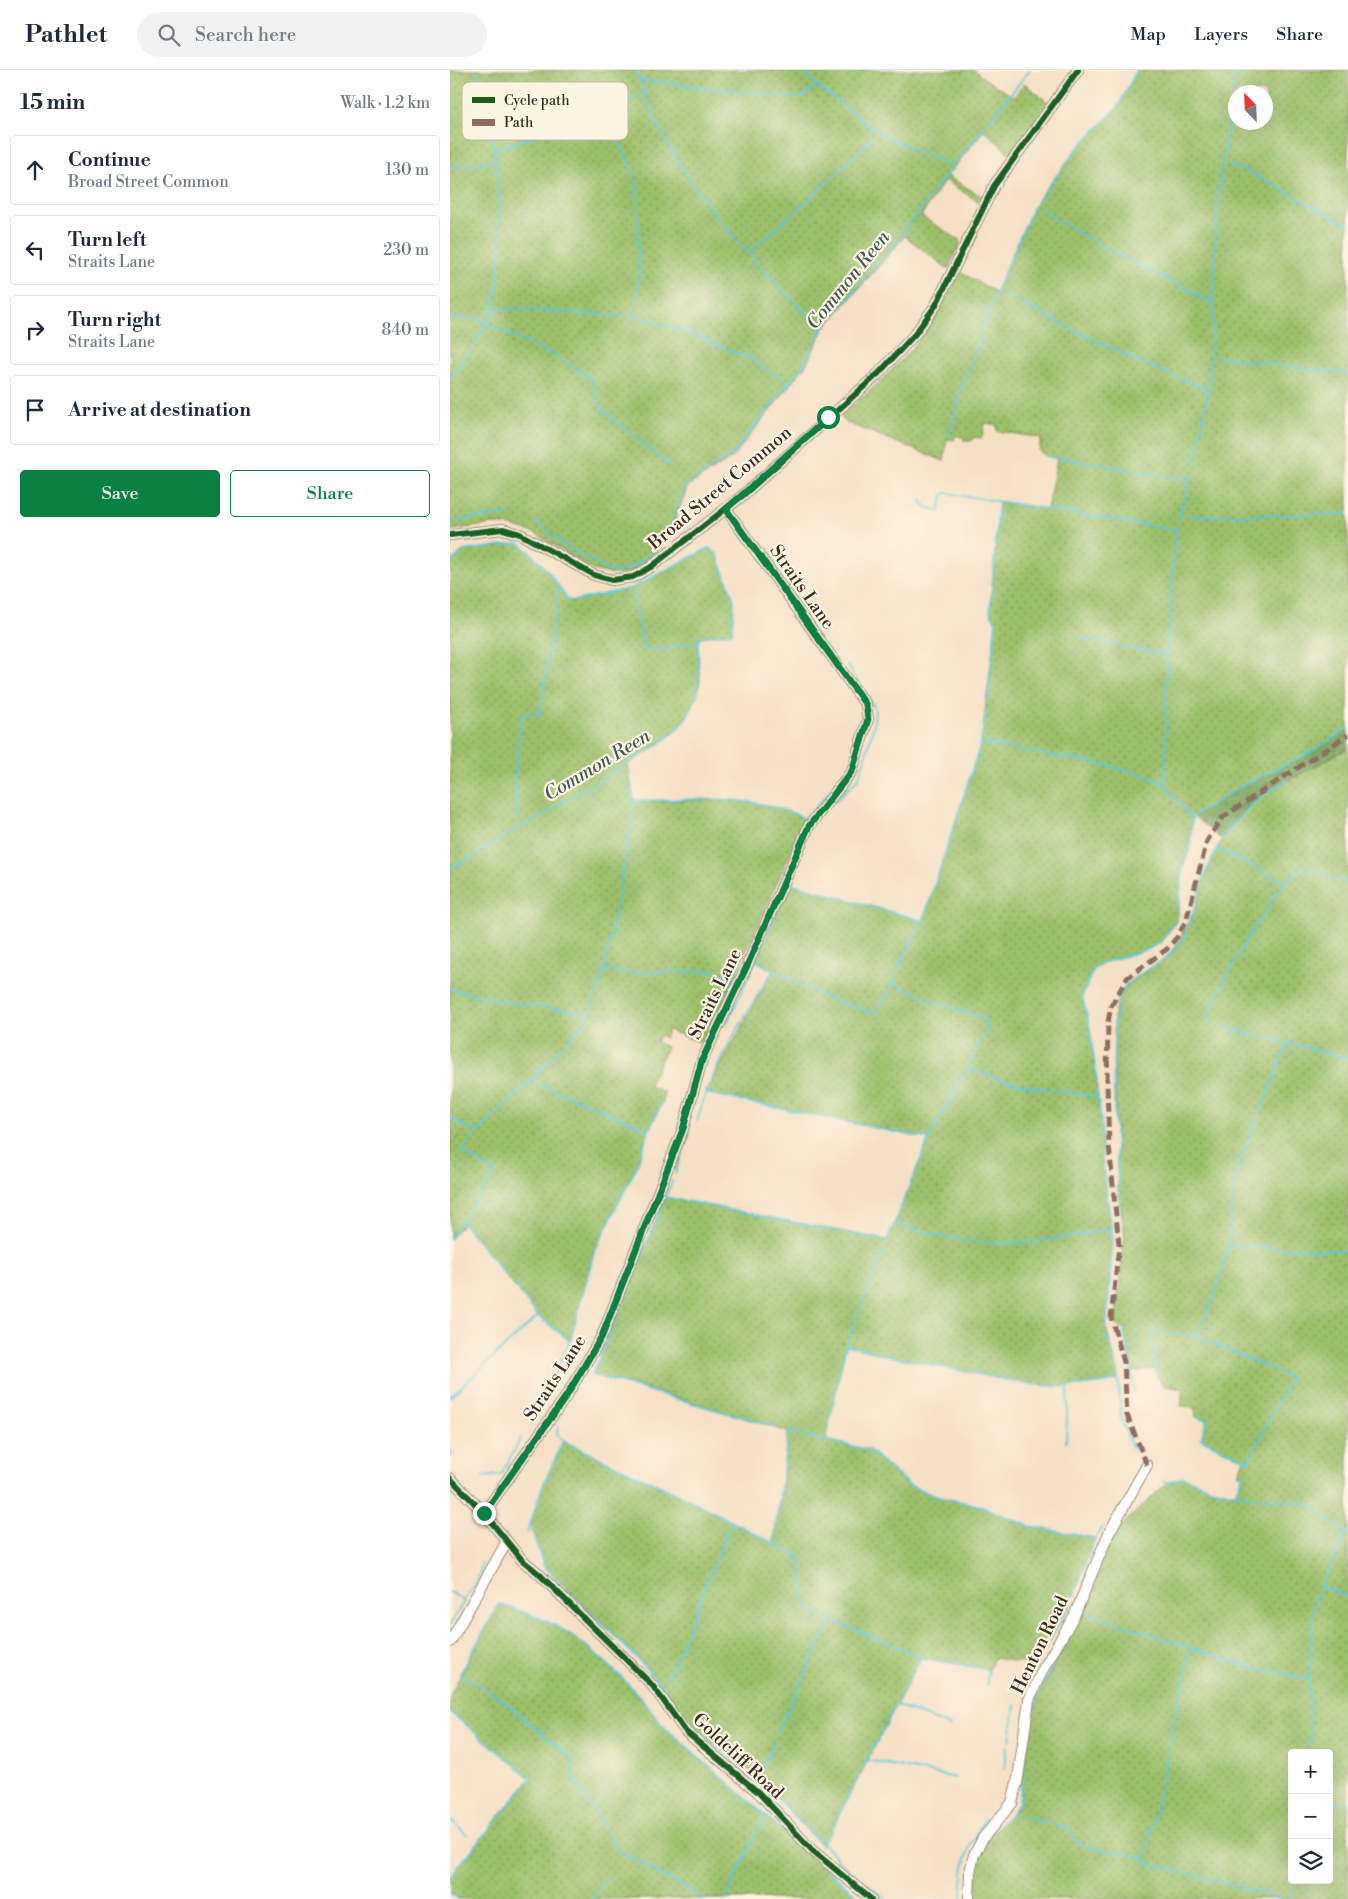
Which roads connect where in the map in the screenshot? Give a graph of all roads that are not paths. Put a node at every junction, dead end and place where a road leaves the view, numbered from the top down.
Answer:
1 (1078, 70) edge
2 (726, 509) junction
3 (450, 534) edge
4 (1147, 1465) dead end
5 (450, 1478) edge
6 (484, 1513) junction
7 (506, 1543) junction
8 (450, 1642) edge
9 (871, 1899) edge
10 (970, 1899) edge

1 - 2 street, Broad Street Common
2 - 3 street, Broad Street Common
2 - 6 street, Straits Lane
4 - 10 street, Henton Road
5 - 6 street, Goldcliff Road
6 - 7 street, Goldcliff Road
7 - 8 street
7 - 9 street, Goldcliff Road

